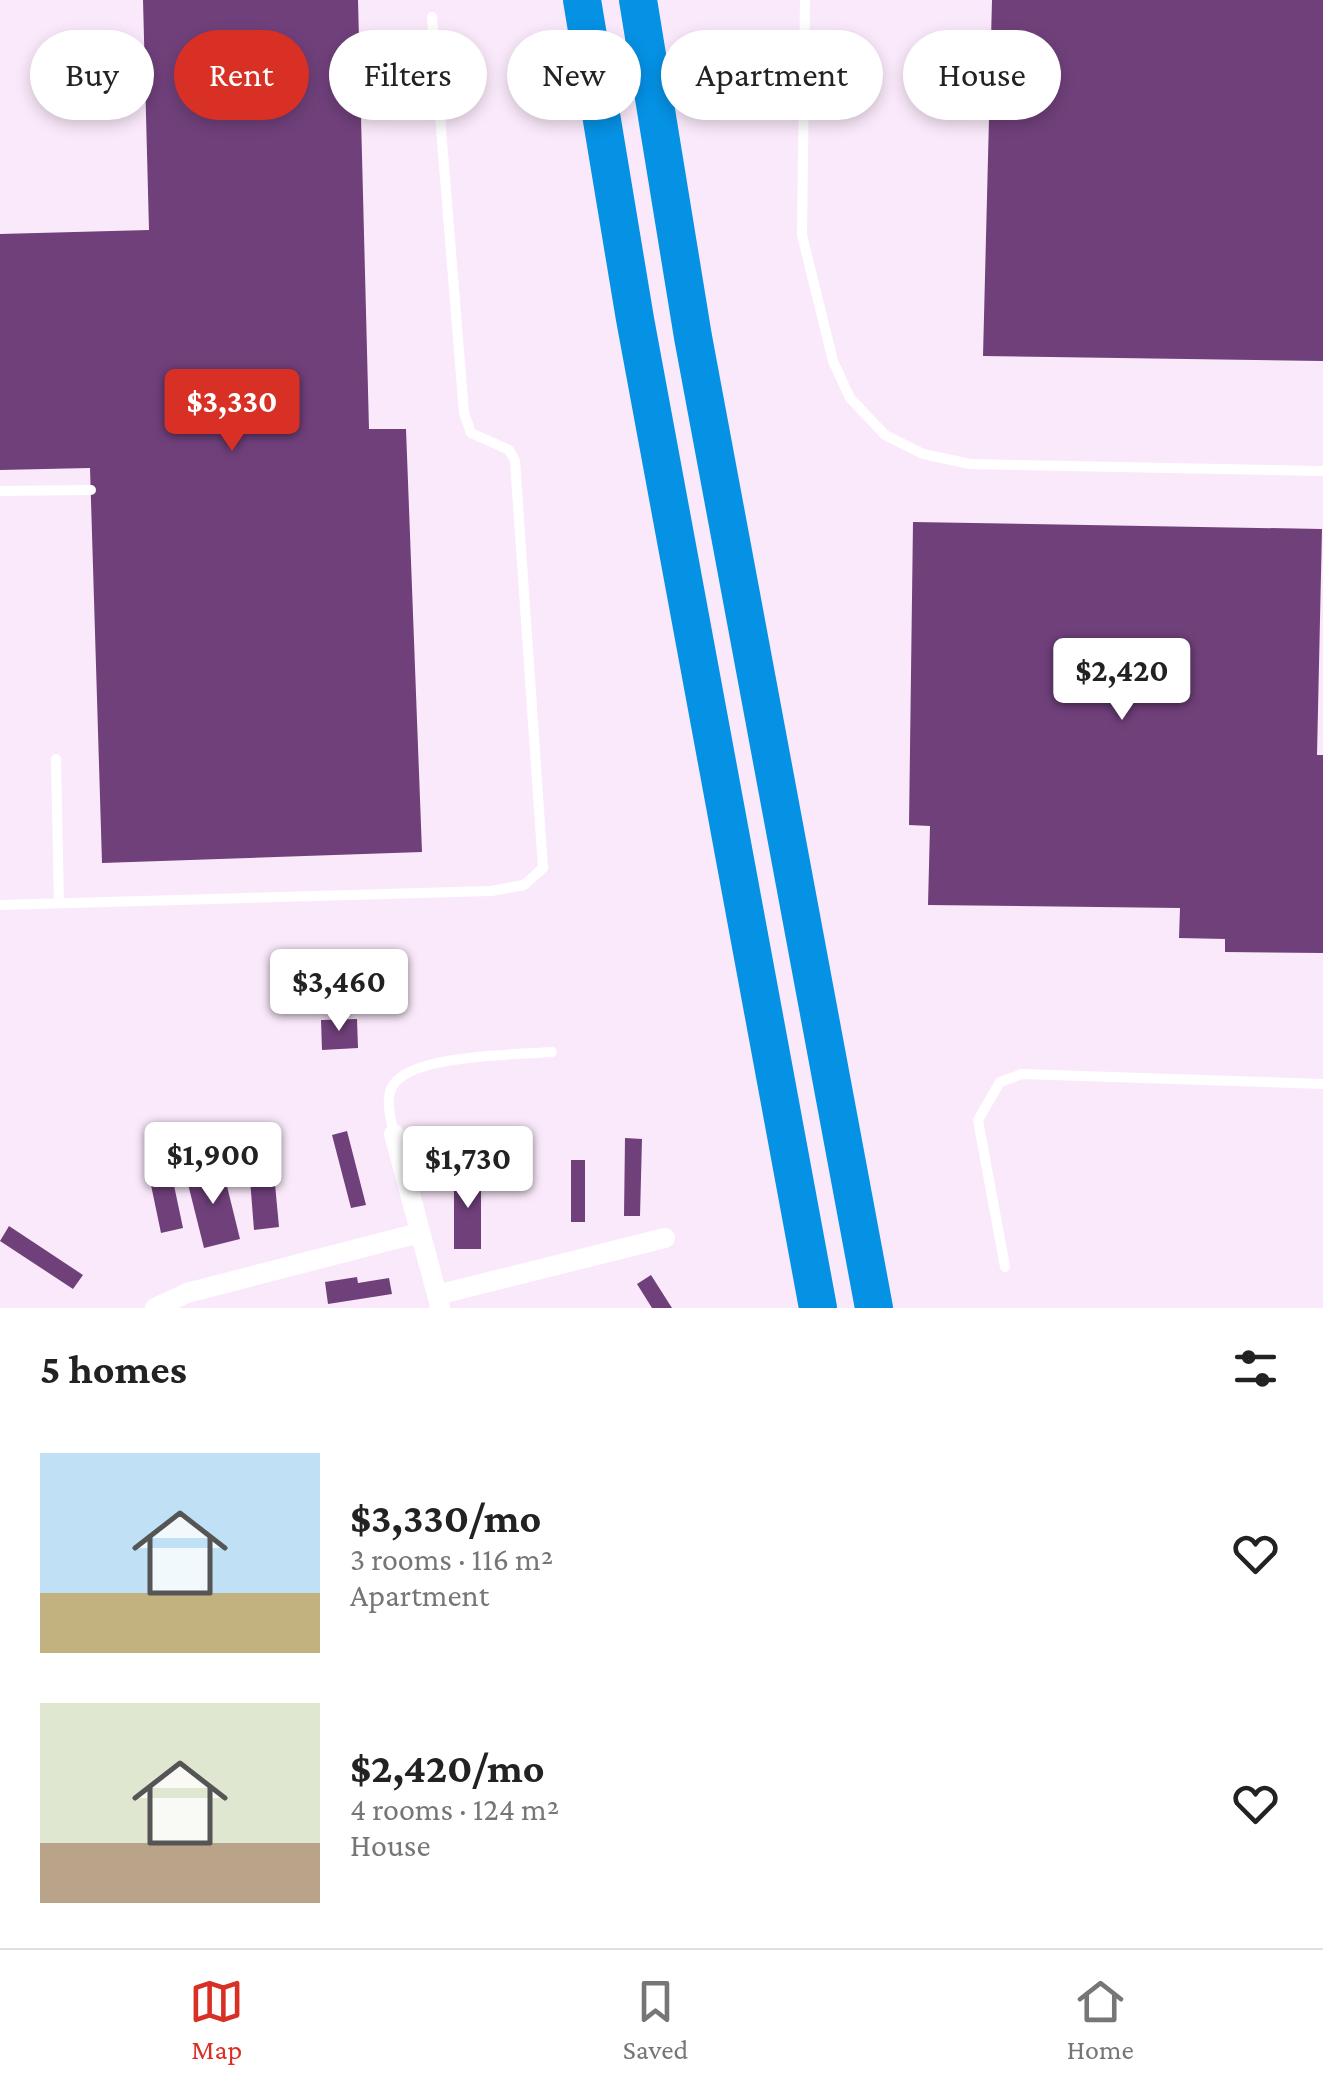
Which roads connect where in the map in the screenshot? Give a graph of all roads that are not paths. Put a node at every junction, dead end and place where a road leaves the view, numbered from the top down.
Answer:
1 (582, 0) edge
2 (638, 0) edge
3 (805, 0) edge
4 (432, 17) dead end
5 (1323, 471) edge
6 (0, 490) edge
7 (91, 490) dead end
8 (56, 759) dead end
9 (59, 903) junction
10 (0, 905) edge
11 (552, 1052) dead end
12 (1323, 1084) edge
13 (394, 1134) joint
14 (419, 1233) junction
15 (665, 1238) dead end
16 (1004, 1267) dead end
17 (438, 1301) edge
18 (155, 1308) edge
19 (818, 1308) edge
20 (874, 1308) edge

1 - 19 highway
2 - 20 highway
3 - 5 lane
4 - 9 lane
6 - 7 lane
8 - 9 lane
9 - 10 lane
11 - 13 lane
12 - 16 lane
13 - 14 street
14 - 17 street
14 - 18 street
15 - 17 street

